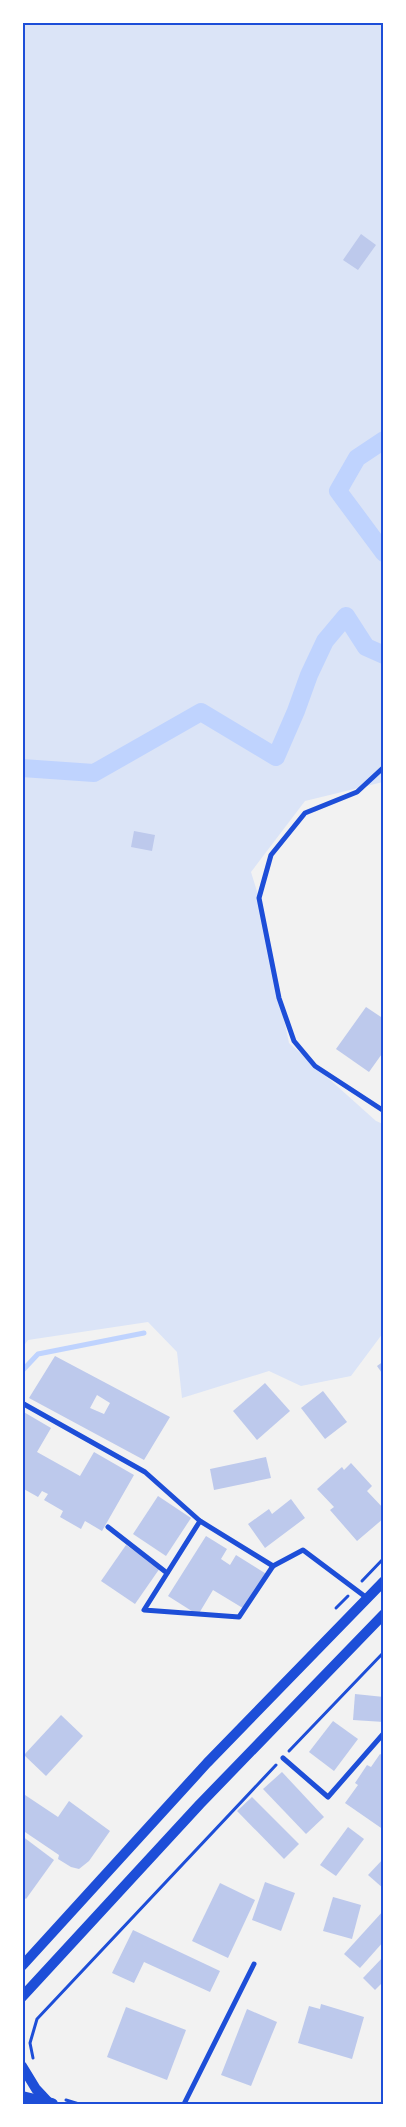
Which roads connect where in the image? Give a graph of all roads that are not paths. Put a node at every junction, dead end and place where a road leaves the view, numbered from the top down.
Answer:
1 (384, 768) edge
2 (384, 1111) edge
3 (22, 1403) edge
4 (200, 1521) junction
5 (108, 1527) dead end
6 (273, 1566) junction
7 (167, 1572) junction
8 (381, 1587) edge
9 (367, 1598) junction
10 (384, 1614) edge
11 (384, 1733) edge
12 (282, 1758) road end
13 (254, 1964) dead end
14 (22, 1966) edge
15 (22, 1997) edge
16 (22, 2066) edge
17 (22, 2097) edge
18 (55, 2102) edge
19 (184, 2104) edge

1 - 2 street
3 - 4 street
4 - 6 street
4 - 7 street
5 - 7 street
6 - 7 street
6 - 9 street
8 - 9 main road
9 - 14 main road
10 - 15 main road
11 - 12 street
13 - 19 street
16 - 18 main road
17 - 18 main road

